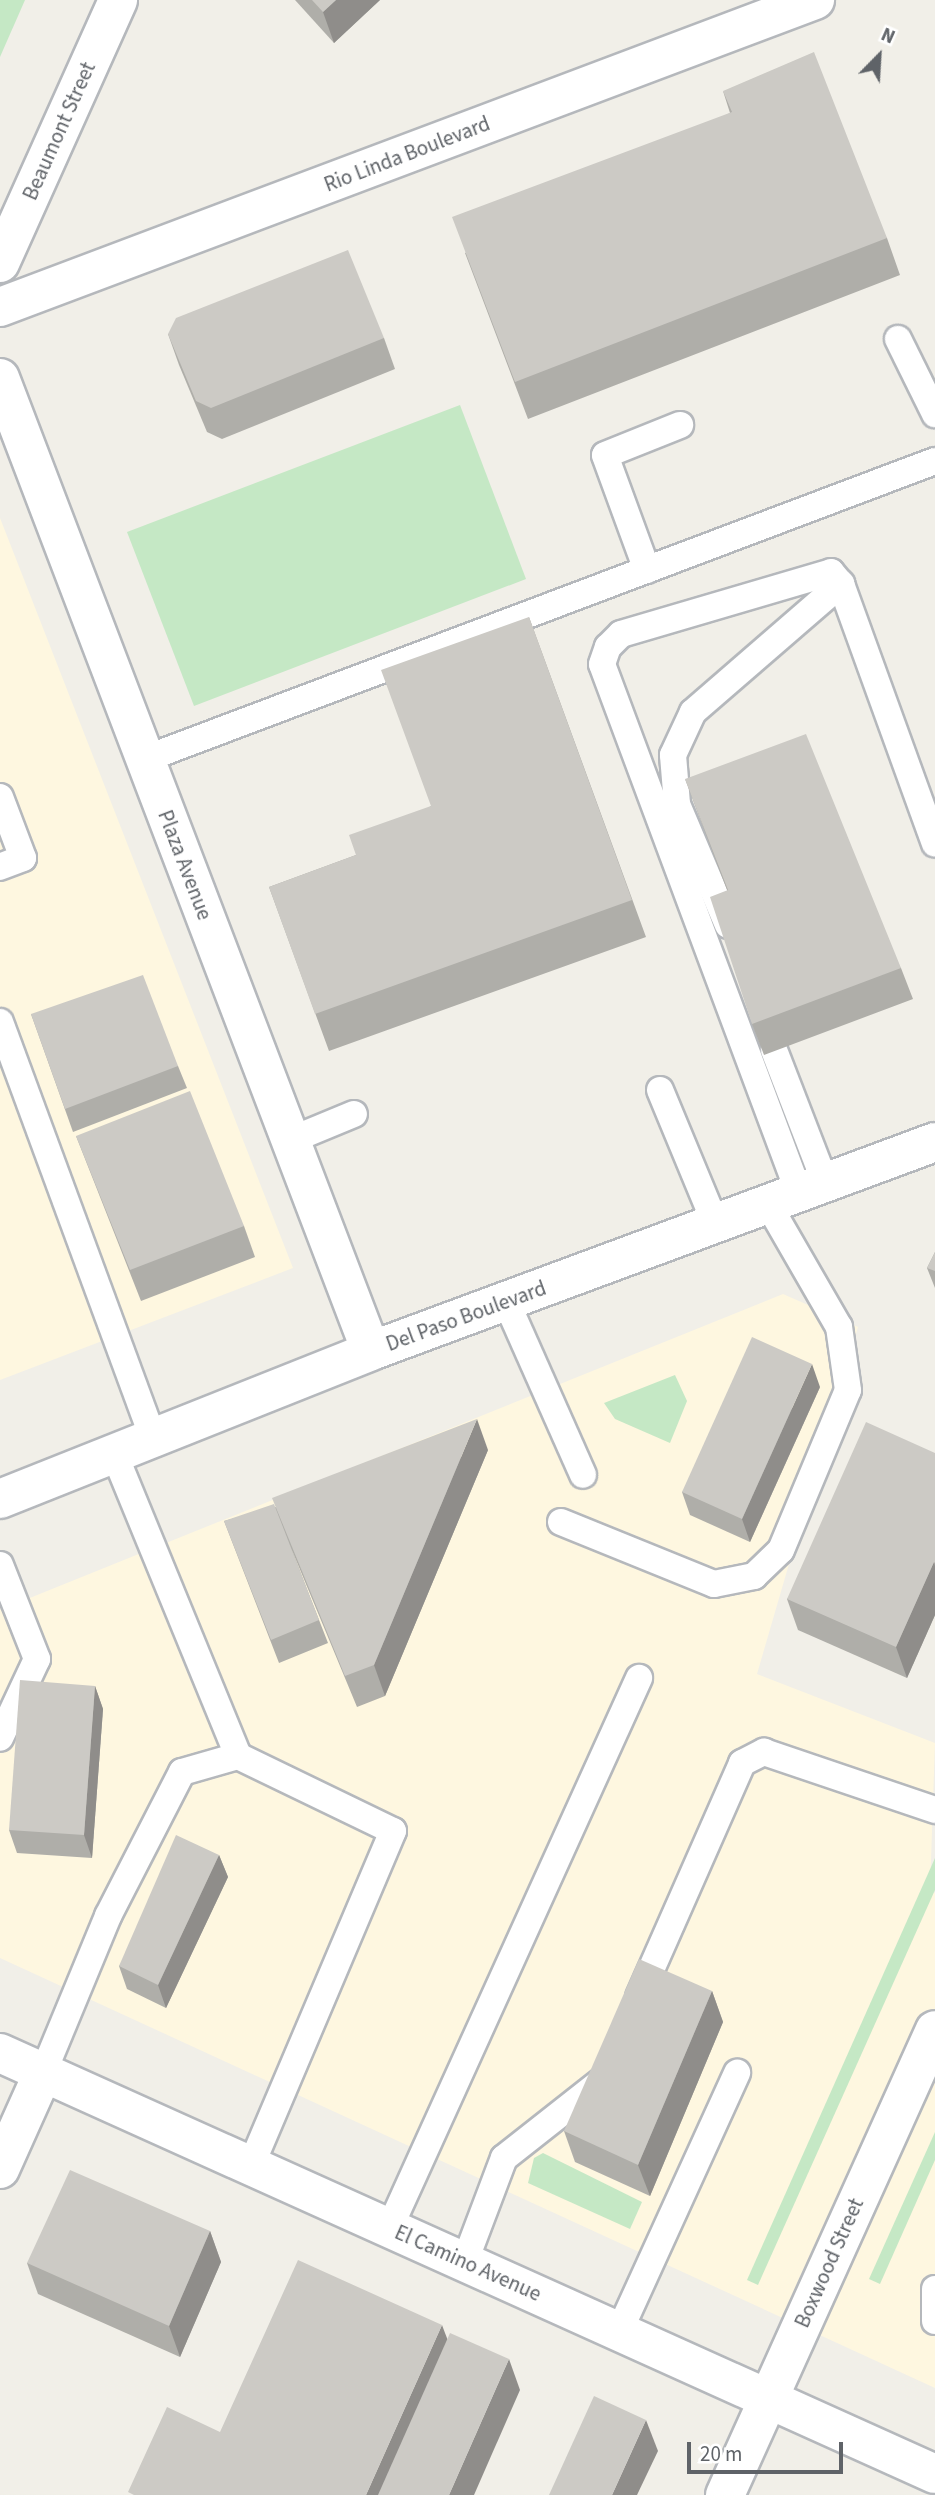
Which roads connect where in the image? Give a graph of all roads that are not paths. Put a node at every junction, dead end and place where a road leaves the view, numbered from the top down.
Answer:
1 (118, 0) edge
2 (815, 0) edge
3 (0, 263) edge
4 (0, 307) edge
5 (898, 339) dead end
6 (0, 378) edge
7 (935, 414) edge
8 (680, 425) dead end
9 (935, 461) edge
10 (646, 570) junction
11 (841, 584) junction
12 (145, 759) junction
13 (0, 797) edge
14 (935, 843) edge
15 (11, 863) edge
16 (728, 925) edge
17 (0, 1022) edge
18 (774, 1050) edge
19 (660, 1090) dead end
20 (354, 1114) dead end
21 (291, 1140) junction
22 (935, 1142) edge
23 (797, 1193) junction
24 (715, 1223) junction
25 (506, 1301) junction
26 (371, 1351) junction
27 (153, 1438) junction
28 (114, 1453) junction
29 (583, 1475) dead end
30 (0, 1499) edge
31 (561, 1522) dead end
32 (0, 1565) edge
33 (639, 1678) dead end
34 (0, 1738) edge
35 (237, 1756) junction
36 (935, 1810) edge
37 (627, 2025) edge
38 (935, 2031) edge
39 (616, 2049) edge
40 (0, 2053) edge
41 (43, 2073) junction
42 (737, 2073) dead end
43 (251, 2165) junction
44 (0, 2169) edge
45 (390, 2227) junction
46 (465, 2261) junction
47 (935, 2289) edge
48 (935, 2321) edge
49 (620, 2332) junction
50 (767, 2399) junction
51 (935, 2474) edge
52 (724, 2495) edge

1 - 3 street, Beaumont Street
2 - 4 street, Rio Linda Boulevard
5 - 7 lane
6 - 12 street, Plaza Avenue
8 - 10 lane
9 - 10 lane
10 - 12 lane
11 - 14 lane
11 - 16 lane
11 - 23 lane
12 - 21 street, Plaza Avenue
13 - 15 lane
17 - 27 lane
18 - 23 lane
19 - 24 lane
20 - 21 lane
21 - 26 street, Plaza Avenue
22 - 23 street, Del Paso Boulevard
23 - 24 street, Del Paso Boulevard
23 - 31 lane
24 - 25 street, Del Paso Boulevard
25 - 26 street, Del Paso Boulevard
25 - 29 lane
26 - 27 street, Del Paso Boulevard
27 - 28 street, Del Paso Boulevard
28 - 30 street, Del Paso Boulevard
28 - 35 lane
32 - 34 lane
33 - 45 lane
35 - 41 lane
35 - 43 lane
36 - 37 lane
38 - 50 street, Boxwood Street
39 - 46 lane
40 - 41 street, El Camino Avenue
41 - 43 street, El Camino Avenue
41 - 44 street
42 - 49 lane
43 - 45 street, El Camino Avenue
45 - 46 street, El Camino Avenue
46 - 49 street, El Camino Avenue
47 - 48 lane
49 - 50 street, El Camino Avenue
50 - 51 street, El Camino Avenue
50 - 52 street, Boxwood Street

